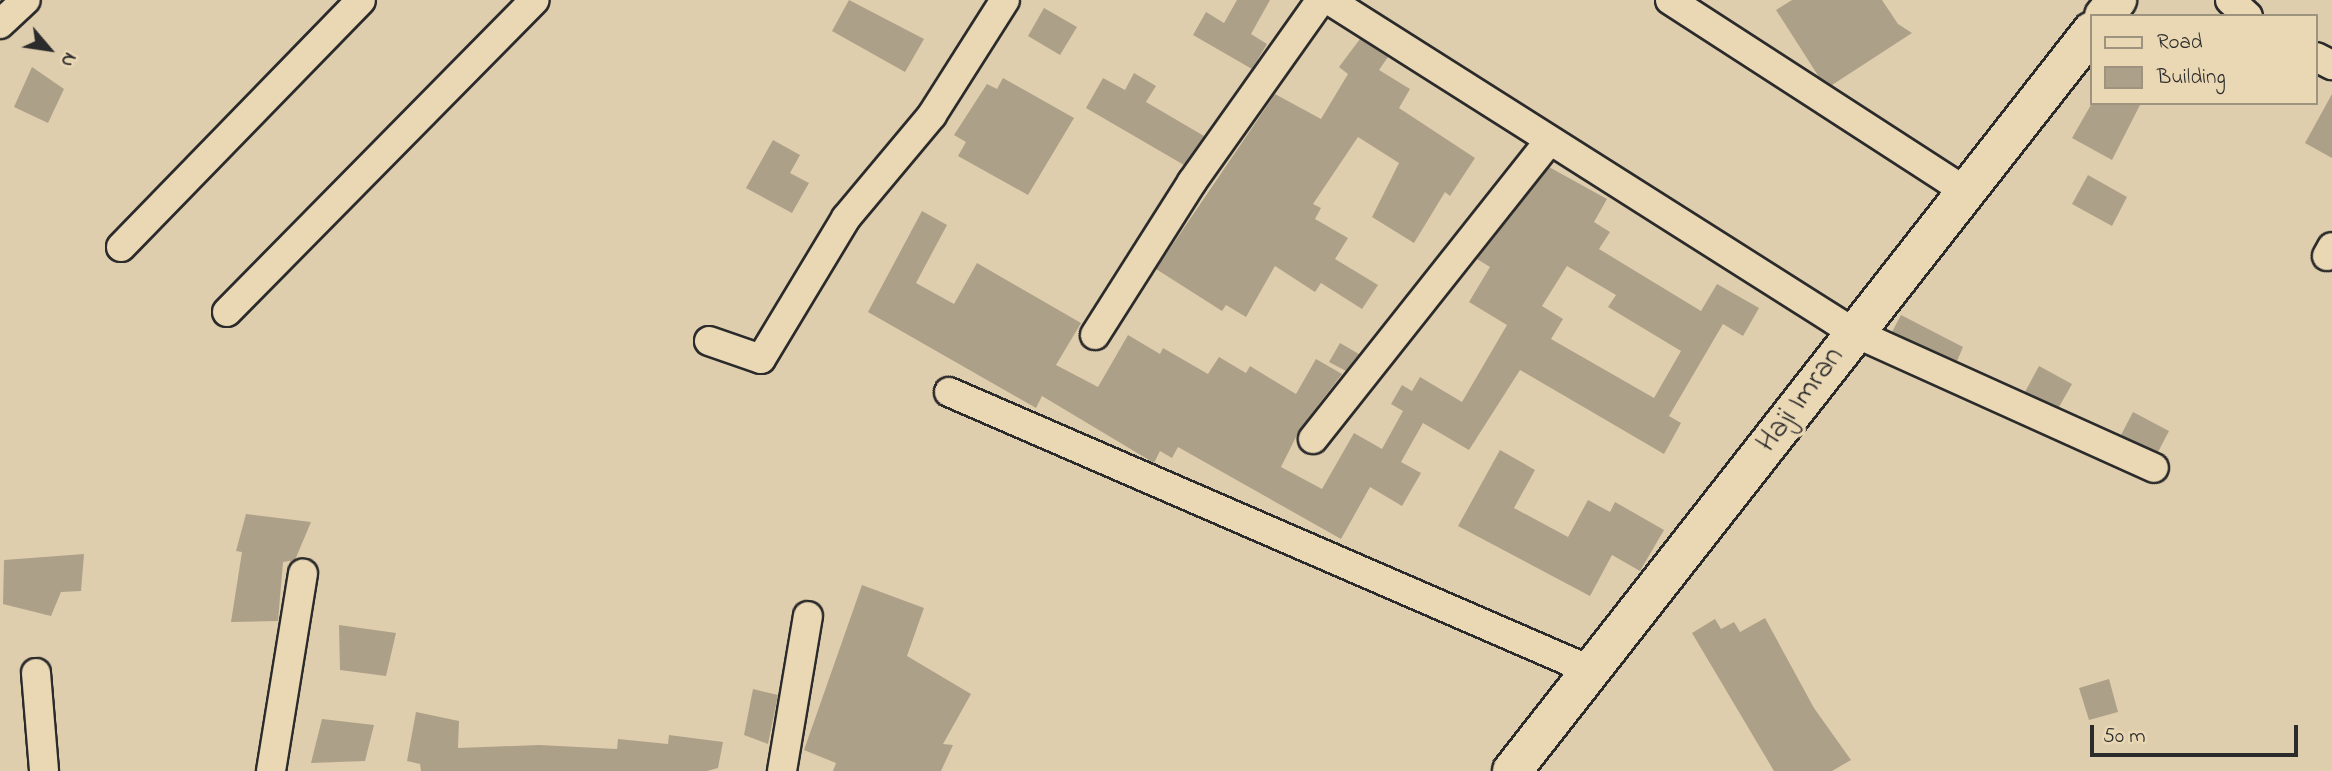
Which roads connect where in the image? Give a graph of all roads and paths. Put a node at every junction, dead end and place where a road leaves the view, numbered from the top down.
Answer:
1 (26, 0) edge
2 (361, 0) edge
3 (535, 0) edge
4 (1005, 0) edge
5 (1321, 0) edge
6 (1329, 0) edge
7 (1670, 0) edge
8 (2117, 0) edge
9 (2230, 0) edge
10 (2106, 14) edge
11 (2246, 14) edge
12 (0, 24) edge
13 (2090, 34) edge
14 (1549, 141) junction
15 (1965, 191) junction
16 (121, 247) dead end
17 (228, 312) dead end
18 (1853, 332) junction
19 (1096, 335) dead end
20 (709, 341) dead end
21 (949, 393) dead end
22 (1313, 439) dead end
23 (2154, 468) dead end
24 (303, 574) dead end
25 (808, 616) dead end
26 (1592, 671) junction
27 (36, 673) dead end
28 (1526, 765) edge
29 (44, 771) edge
30 (271, 771) edge
31 (782, 771) edge

1 - 12 street
2 - 16 street
3 - 17 street
4 - 20 street
5 - 19 street
6 - 14 street
7 - 15 street
8 - 10 street
9 - 11 street
13 - 15 street, Haji Imran
14 - 18 street
14 - 22 street
15 - 18 street, Haji Imran
18 - 23 street
18 - 26 street, Haji Imran
21 - 26 street
24 - 30 street
25 - 31 street
26 - 28 street, Haji Imran
27 - 29 street

